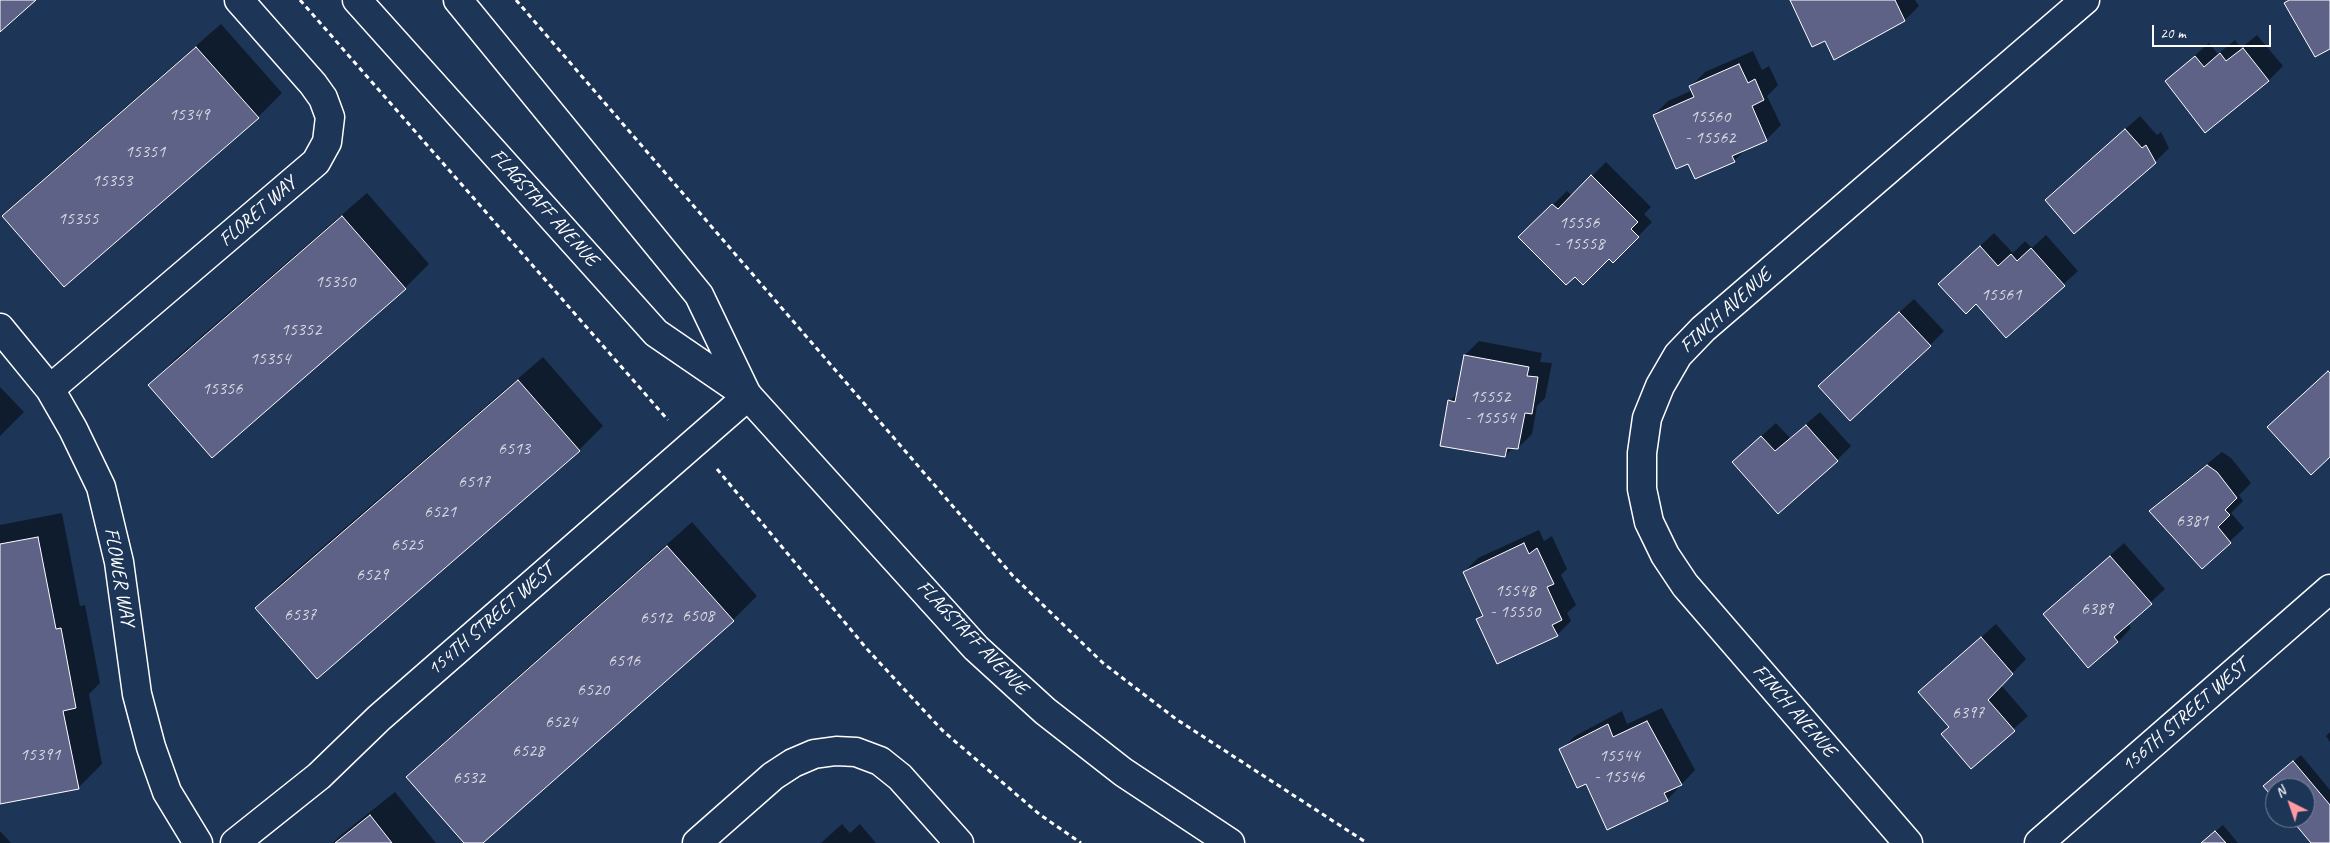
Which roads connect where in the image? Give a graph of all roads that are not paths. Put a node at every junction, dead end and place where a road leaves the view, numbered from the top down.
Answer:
1 (239, 0) edge
2 (357, 0) edge
3 (458, 0) edge
4 (2085, 0) edge
5 (0, 328) edge
6 (50, 389) junction
7 (748, 396) junction
8 (2330, 589) edge
9 (198, 843) edge
10 (235, 843) edge
11 (697, 843) edge
12 (958, 843) edge
13 (1230, 843) edge
14 (1908, 843) edge
15 (2039, 843) edge

1 - 6 street, FLORET WAY
2 - 7 street, FLAGSTAFF AVENUE
3 - 7 street, FLAGSTAFF AVENUE
4 - 14 street, FINCH AVENUE
5 - 6 street, FLOWER WAY
6 - 9 street, FLOWER WAY
7 - 10 street, 154TH STREET WEST
7 - 13 street, FLAGSTAFF AVENUE
8 - 15 street, 156TH STREET WEST
11 - 12 street

